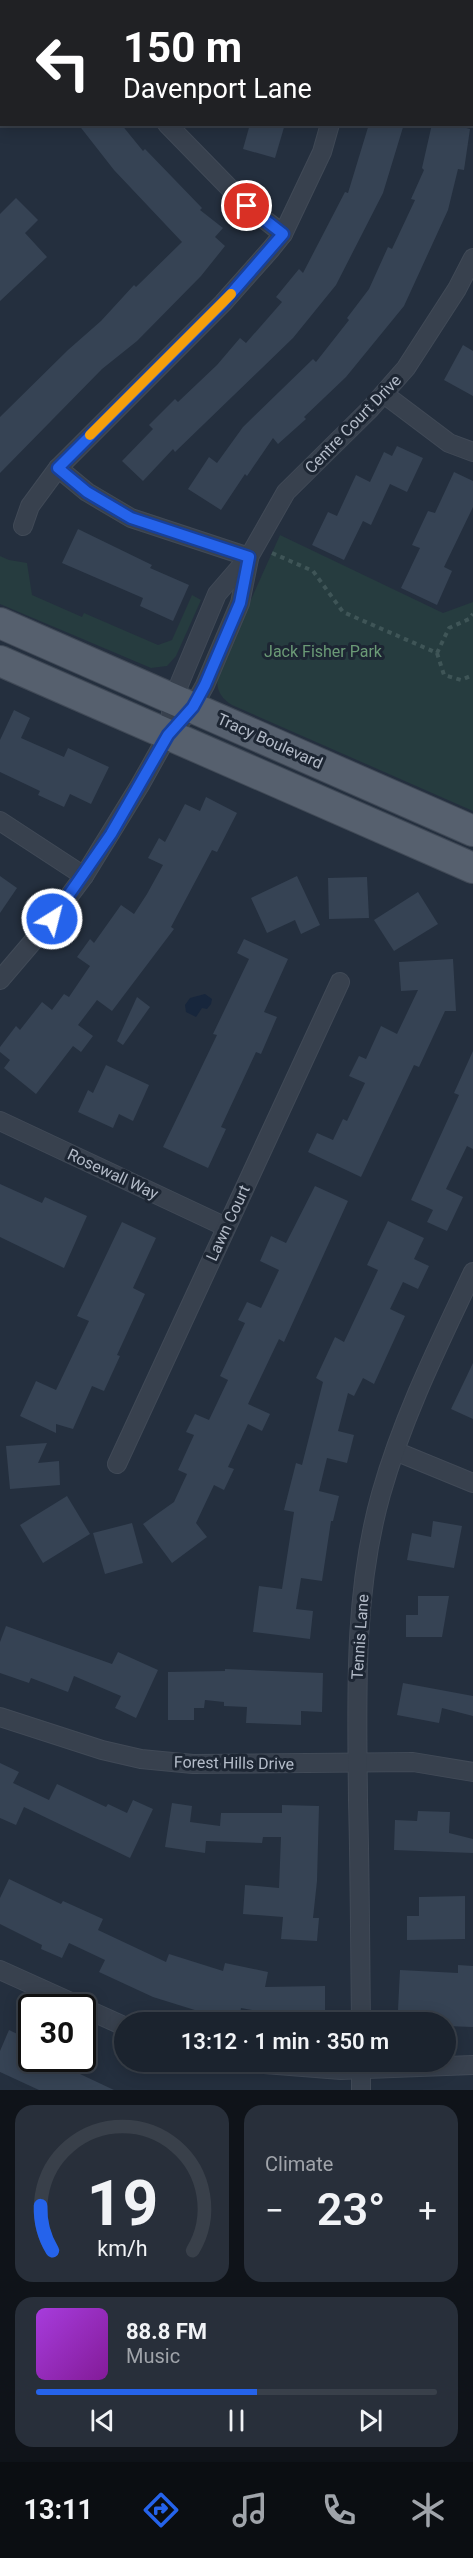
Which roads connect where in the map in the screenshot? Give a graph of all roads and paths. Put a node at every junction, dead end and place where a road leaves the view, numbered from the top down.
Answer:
1 (169, 126) edge
2 (329, 126) edge
3 (283, 234) junction
4 (473, 258) edge
5 (384, 394) junction
6 (473, 452) edge
7 (58, 468) junction
8 (23, 526) dead end
9 (252, 551) junction
10 (473, 614) edge
11 (471, 620) edge
12 (0, 623) edge
13 (437, 653) junction
14 (0, 661) edge
15 (473, 675) edge
16 (183, 703) junction
17 (168, 735) junction
18 (0, 822) edge
19 (473, 831) edge
20 (473, 868) edge
21 (84, 876) junction
22 (0, 980) edge
23 (340, 982) dead end
24 (0, 1121) edge
25 (226, 1227) junction
26 (473, 1272) edge
27 (395, 1450) junction
28 (117, 1464) dead end
29 (473, 1483) edge
30 (0, 1717) edge
31 (357, 1764) junction
32 (473, 1772) edge
33 (0, 1970) edge
34 (361, 2012) edge
35 (114, 2021) edge
36 (456, 2065) edge
37 (473, 2065) edge
38 (361, 2072) edge
39 (361, 2090) edge

1 - 3 street
2 - 3 street
3 - 7 street
4 - 5 street, Centre Court Drive
5 - 6 street
5 - 9 street, Centre Court Drive
7 - 8 street
7 - 9 street
9 - 13 path
9 - 16 street, Centre Court Drive
9 - 16 street, Centre Court Drive
10 - 11 path
11 - 13 path
12 - 16 main road, Tracy Boulevard
13 - 15 path
14 - 17 main road
16 - 17 street, Centre Court Drive
16 - 19 main road, Tracy Boulevard
17 - 20 main road
17 - 21 street, Centre Court Drive
18 - 21 street
21 - 22 street, Centre Court Drive
23 - 25 street, Lawn Court
24 - 25 street, Rosewall Way
25 - 28 street, Lawn Court
26 - 27 street, Tennis Lane
27 - 29 street
27 - 31 street, Tennis Lane
30 - 31 street, Forest Hills Drive
31 - 32 street, Forest Hills Drive
31 - 34 street, Tennis Lane
33 - 35 street
36 - 37 street
38 - 39 street

